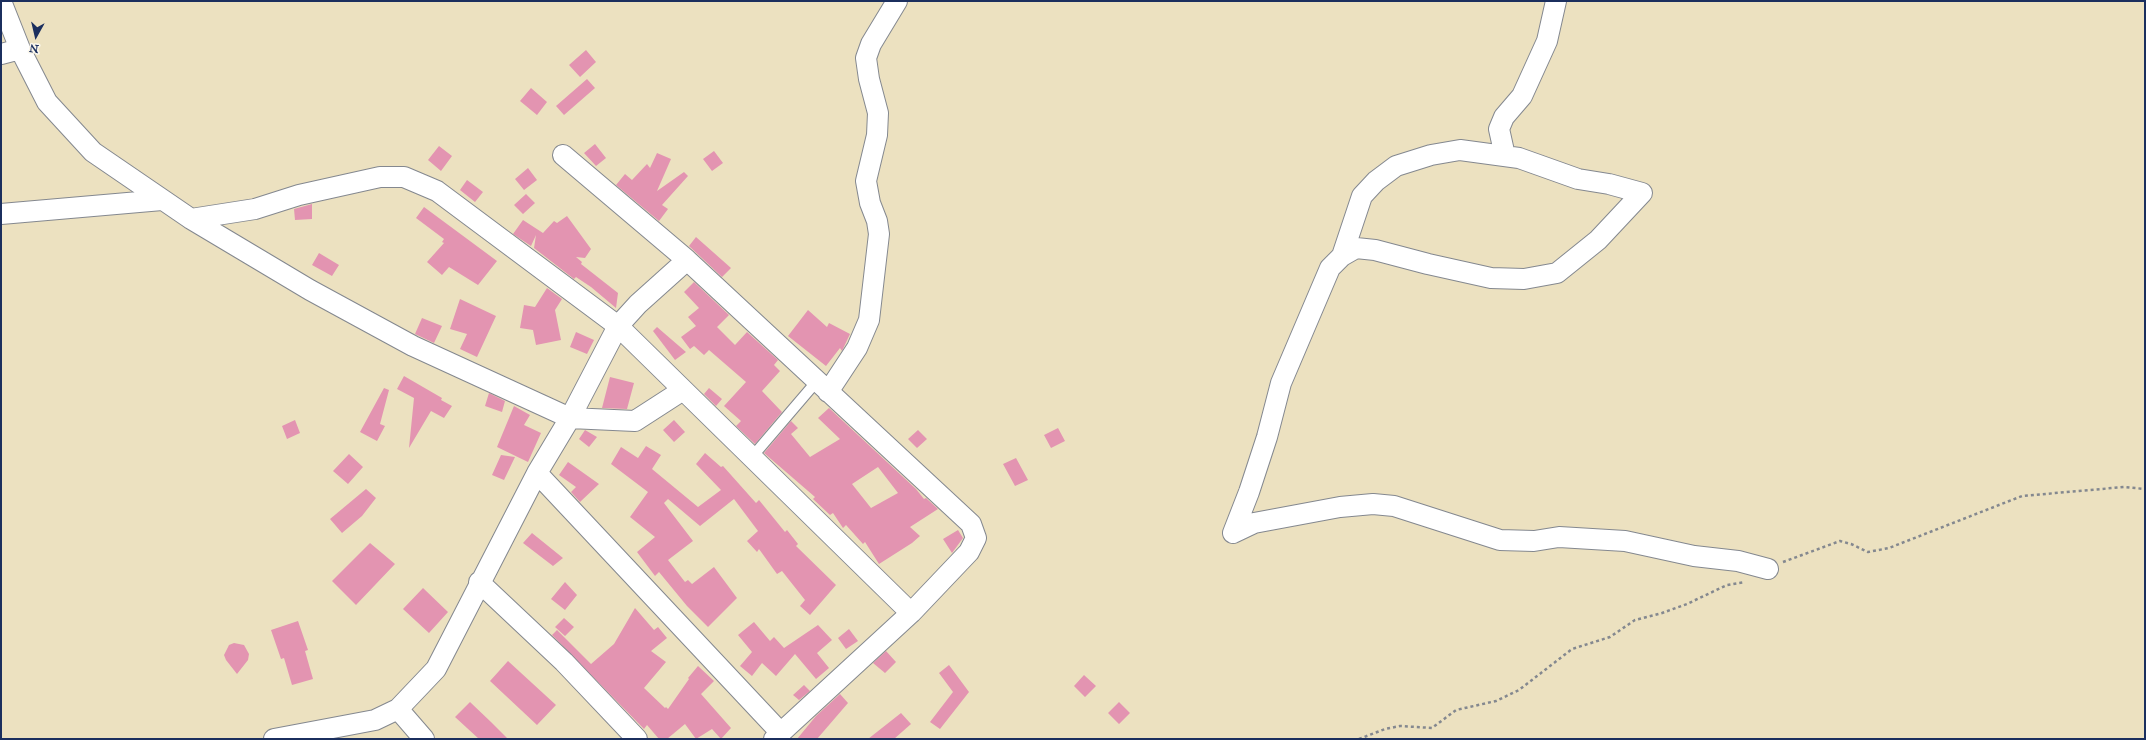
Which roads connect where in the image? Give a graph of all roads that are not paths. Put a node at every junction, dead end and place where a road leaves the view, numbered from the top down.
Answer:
1 (897, 1) edge
2 (1556, 1) edge
3 (2, 5) edge
4 (20, 49) junction
5 (1, 54) edge
6 (563, 155) dead end
7 (1505, 156) junction
8 (162, 200) junction
9 (1, 214) edge
10 (191, 219) junction
11 (1342, 256) junction
12 (687, 260) junction
13 (618, 326) junction
14 (823, 387) junction
15 (683, 390) junction
16 (570, 418) junction
17 (752, 458) junction
18 (537, 473) junction
19 (1768, 569) road end
20 (479, 582) junction
21 (911, 613) junction
22 (398, 709) junction
23 (352, 734) edge
24 (777, 736) edge
25 (274, 739) edge
26 (424, 739) edge
27 (637, 739) edge

1 - 14 street
2 - 7 street
3 - 4 street
4 - 5 street
4 - 8 street
6 - 12 street
7 - 11 street
7 - 11 street
8 - 9 street
8 - 10 street
10 - 13 street
10 - 16 street
11 - 19 street
12 - 13 street
12 - 14 street
13 - 15 street
13 - 16 street
14 - 17 lane
14 - 21 street
15 - 16 street
15 - 17 street
16 - 18 street
17 - 21 street
18 - 20 street
18 - 24 street
20 - 22 street
20 - 27 street
21 - 24 street
22 - 23 street
22 - 26 street
23 - 25 street

